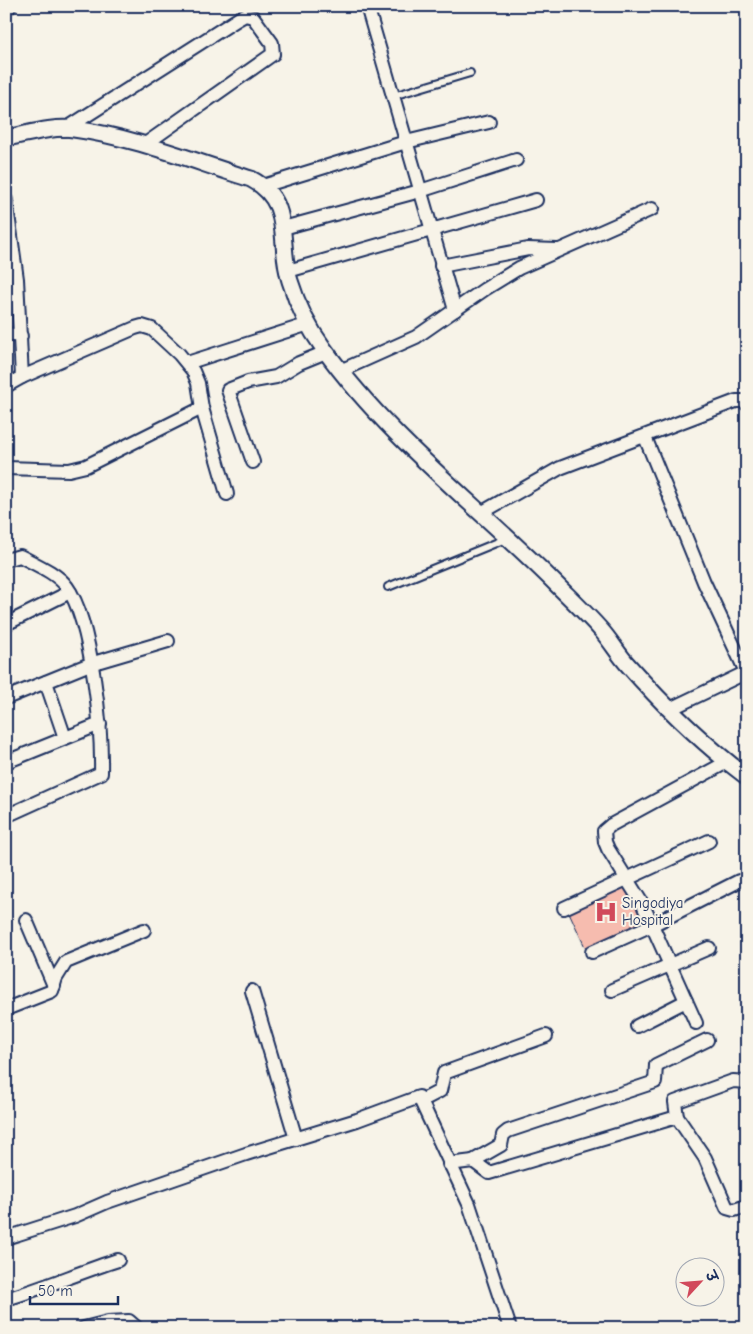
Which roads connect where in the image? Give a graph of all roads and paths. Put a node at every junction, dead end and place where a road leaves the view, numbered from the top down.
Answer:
1 (10, 6) edge
2 (367, 6) edge
3 (6, 9) edge
4 (470, 73) dead end
5 (393, 96) junction
6 (489, 122) dead end
7 (64, 130) junction
8 (7, 137) edge
9 (406, 142) junction
10 (144, 145) junction
11 (516, 160) dead end
12 (263, 186) junction
13 (420, 191) junction
14 (6, 200) edge
15 (536, 200) dead end
16 (652, 209) dead end
17 (283, 228) junction
18 (431, 229) junction
19 (557, 250) junction
20 (441, 266) junction
21 (288, 270) junction
22 (455, 310) junction
23 (309, 324) junction
24 (6, 334) edge
25 (21, 336) junction
26 (326, 352) junction
27 (187, 363) junction
28 (340, 371) junction
29 (22, 377) junction
30 (6, 386) edge
31 (745, 401) edge
32 (202, 408) junction
33 (645, 437) junction
34 (253, 462) dead end
35 (9, 471) edge
36 (227, 494) dead end
37 (481, 513) junction
38 (508, 538) junction
39 (6, 560) edge
40 (388, 587) dead end
41 (70, 592) junction
42 (6, 624) edge
43 (168, 641) dead end
44 (90, 664) junction
45 (746, 672) edge
46 (46, 682) junction
47 (6, 698) edge
48 (670, 709) junction
49 (100, 724) junction
50 (65, 738) junction
51 (6, 762) edge
52 (727, 762) junction
53 (747, 777) edge
54 (6, 816) edge
55 (709, 841) dead end
56 (628, 880) junction
57 (739, 881) dead end
58 (564, 908) dead end
59 (26, 920) dead end
60 (652, 926) junction
61 (144, 930) dead end
62 (709, 948) dead end
63 (592, 952) dead end
64 (670, 964) junction
65 (54, 986) junction
66 (612, 990) dead end
67 (252, 991) dead end
68 (686, 1001) junction
69 (6, 1010) edge
70 (696, 1023) dead end
71 (637, 1026) dead end
72 (546, 1036) dead end
73 (707, 1040) dead end
74 (747, 1082) edge
75 (421, 1101) junction
76 (676, 1116) junction
77 (296, 1138) junction
78 (473, 1161) junction
79 (449, 1164) junction
80 (747, 1206) edge
81 (6, 1238) edge
82 (118, 1260) dead end
83 (6, 1299) edge
84 (84, 1328) edge
85 (137, 1328) edge
86 (510, 1328) edge

1 - 3 street
2 - 5 street
4 - 5 lane
5 - 9 street
6 - 9 street
7 - 8 street
7 - 10 street
7 - 10 street
9 - 12 street
9 - 13 street
10 - 12 street
11 - 13 street
12 - 17 street
13 - 17 street
13 - 18 street
14 - 25 street
15 - 18 street
16 - 19 street
17 - 21 street
18 - 20 street
18 - 21 street
19 - 20 street
19 - 22 street
20 - 22 street
21 - 23 street
22 - 28 street
23 - 26 street
23 - 27 street
24 - 25 street
25 - 29 street
26 - 28 street
26 - 34 street
27 - 29 street
27 - 32 street
28 - 37 street
29 - 30 street
31 - 33 street
32 - 35 street
32 - 36 street
33 - 37 street
33 - 45 street
37 - 38 street
38 - 40 lane
38 - 48 street
39 - 41 street
41 - 42 street
41 - 44 street
43 - 44 street
44 - 46 street
44 - 49 street
45 - 48 street
46 - 47 street
46 - 50 street
48 - 52 street
49 - 50 street
49 - 54 street
50 - 51 street
52 - 53 street
52 - 56 street
55 - 56 street
56 - 58 street
56 - 60 street
57 - 60 street
59 - 65 street
60 - 63 street
60 - 64 street
61 - 65 street
62 - 64 street
64 - 66 street
64 - 68 street
65 - 69 street
67 - 77 street
68 - 70 street
68 - 71 street
72 - 75 street
73 - 78 street
74 - 76 street
75 - 77 street
75 - 79 street
76 - 78 street
76 - 80 street
77 - 81 street
78 - 79 street
79 - 86 street
82 - 83 street
84 - 85 street

